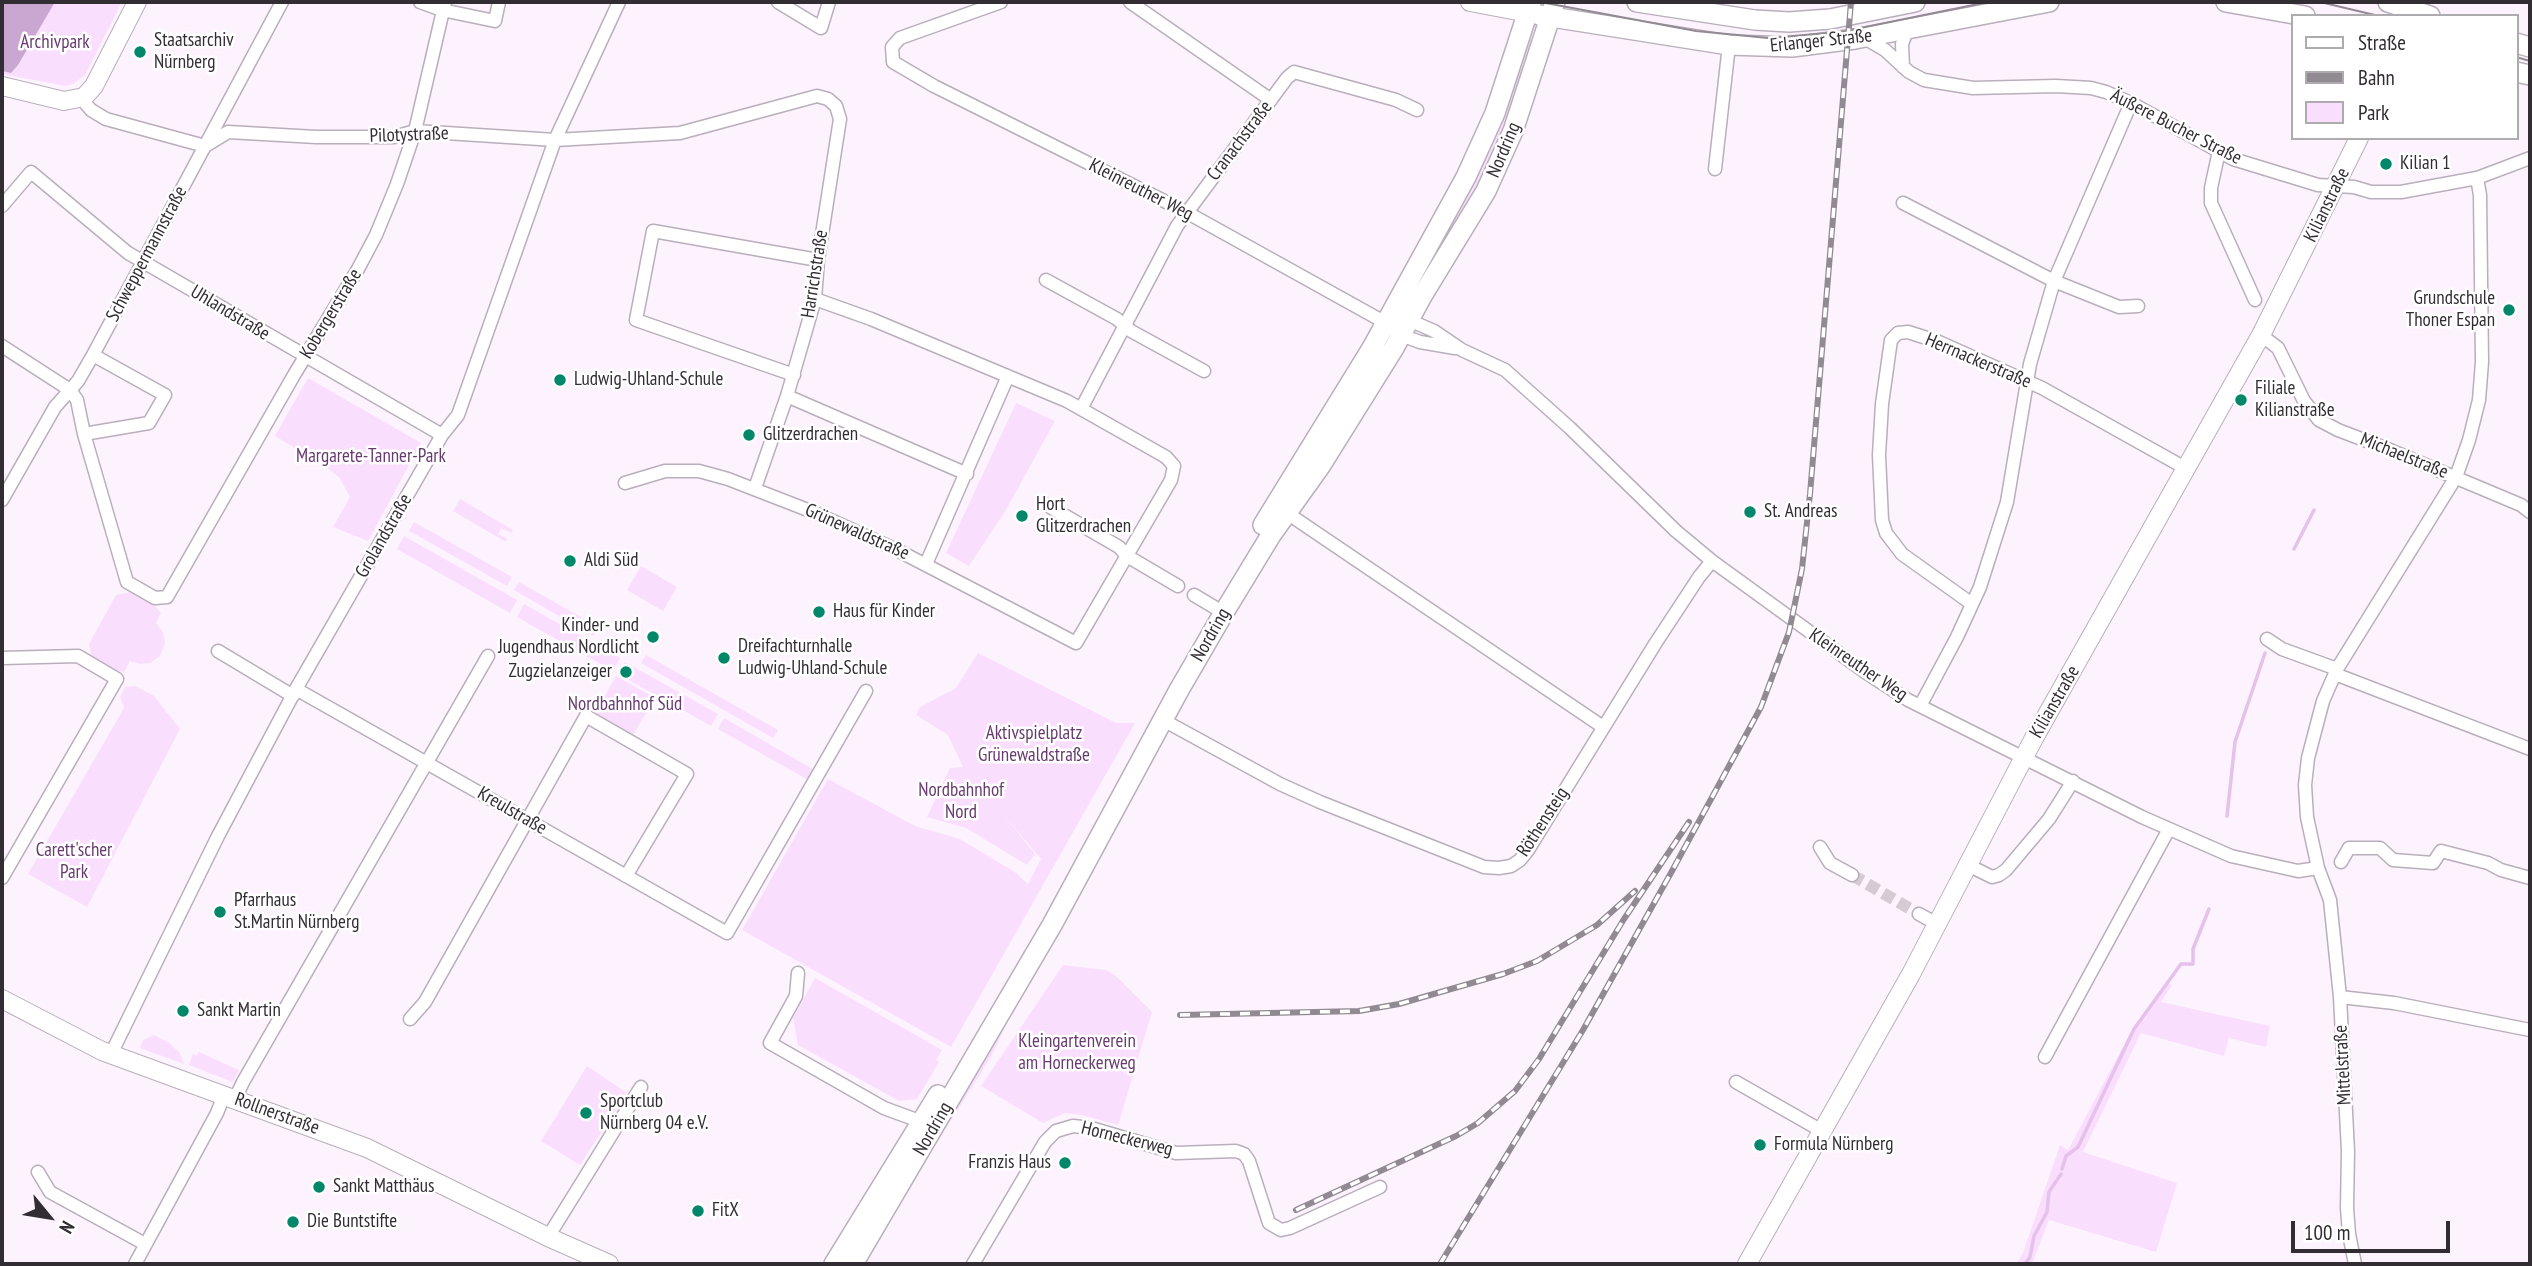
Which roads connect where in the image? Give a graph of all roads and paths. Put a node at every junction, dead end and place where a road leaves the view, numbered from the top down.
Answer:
1 (137, 2) edge
2 (282, 2) edge
3 (420, 2) edge
4 (499, 2) edge
5 (620, 2) edge
6 (778, 2) edge
7 (829, 2) edge
8 (1000, 2) edge
9 (1130, 2) edge
10 (1471, 2) edge
11 (1636, 2) edge
12 (1914, 2) edge
13 (2049, 2) edge
14 (2226, 2) edge
15 (2388, 2) edge
16 (1683, 5) edge
17 (444, 6) edge
18 (1529, 8) edge
19 (1714, 8) edge
20 (1553, 9) edge
21 (2417, 10) edge
22 (2294, 14) edge
23 (1908, 28) junction
24 (1863, 37) junction
25 (1729, 45) junction
26 (1903, 67) junction
27 (2, 86) edge
28 (81, 98) junction
29 (828, 99) joint
30 (1271, 100) junction
31 (2131, 103) junction
32 (1417, 110) dead end
33 (415, 131) junction
34 (555, 140) junction
35 (2358, 140) edge
36 (205, 146) junction
37 (2219, 151) junction
38 (2530, 158) edge
39 (1715, 169) dead end
40 (2477, 178) junction
41 (2337, 186) junction
42 (1903, 203) dead end
43 (2, 206) edge
44 (1186, 212) junction
45 (142, 260) junction
46 (818, 260) junction
47 (1046, 280) dead end
48 (2054, 281) junction
49 (815, 299) junction
50 (2255, 300) dead end
51 (2138, 306) dead end
52 (1125, 325) junction
53 (1398, 326) junction
54 (2262, 335) junction
55 (2, 346) edge
56 (93, 355) junction
57 (306, 358) junction
58 (1204, 371) dead end
59 (794, 375) junction
60 (1008, 376) junction
61 (2029, 382) junction
62 (69, 390) junction
63 (787, 396) junction
64 (1081, 409) junction
65 (84, 434) junction
66 (442, 435) junction
67 (2187, 469) junction
68 (967, 474) junction
69 (2456, 477) junction
70 (625, 483) dead end
71 (755, 488) junction
72 (2, 500) edge
73 (1045, 505) dead end
74 (2530, 512) edge
75 (1287, 513) junction
76 (1126, 556) junction
77 (1712, 561) junction
78 (926, 564) junction
79 (1178, 586) dead end
80 (1194, 595) dead end
81 (1972, 604) junction
82 (1214, 607) junction
83 (2267, 639) dead end
84 (218, 651) dead end
85 (488, 656) dead end
86 (2, 658) edge
87 (2336, 672) junction
88 (866, 691) dead end
89 (295, 693) junction
90 (1920, 706) junction
91 (1163, 720) junction
92 (1603, 727) junction
93 (2530, 749) edge
94 (2024, 758) junction
95 (427, 762) junction
96 (2073, 781) junction
97 (528, 821) junction
98 (2169, 830) junction
99 (1820, 847) dead end
100 (2341, 862) dead end
101 (1968, 865) junction
102 (2318, 868) junction
103 (1852, 875) tunnel mouth
104 (626, 876) junction
105 (2, 878) edge
106 (2530, 878) edge
107 (1919, 914) tunnel mouth
108 (1937, 924) junction
109 (798, 972) dead end
110 (2340, 996) junction
111 (2, 999) edge
112 (410, 1019) dead end
113 (2530, 1030) edge
114 (111, 1054) junction
115 (2045, 1057) dead end
116 (1736, 1082) dead end
117 (641, 1087) dead end
118 (230, 1097) junction
119 (922, 1122) junction
120 (1822, 1130) junction
121 (38, 1172) dead end
122 (1380, 1187) dead end
123 (548, 1237) junction
124 (145, 1244) junction
125 (135, 1264) edge
126 (609, 1264) edge
127 (834, 1264) edge
128 (853, 1264) edge
129 (974, 1264) edge
130 (1747, 1264) edge
131 (2356, 1264) edge

1 - 28 main road
2 - 36 street, Schweppermannstraße
3 - 17 street
4 - 17 street
5 - 34 street, Grolandstraße
6 - 7 street
8 - 44 street, Kleinreuther Weg
9 - 30 street
10 - 18 main road
11 - 16 main road, Erlanger Straße
12 - 19 main road, Erlanger Straße
13 - 23 main road, Erlanger Straße
14 - 22 main road
15 - 21 main road
16 - 19 main road, Erlanger Straße
17 - 33 street, Kobergerstraße
18 - 20 main road, Erlanger Straße
18 - 53 main road, Nordring
20 - 25 main road, Erlanger Straße
20 - 53 main road, Nordring
23 - 24 main road, Erlanger Straße
23 - 26 street
24 - 25 main road, Erlanger Straße
24 - 26 street, Äußere Bucher Straße
25 - 39 street
26 - 31 street, Äußere Bucher Straße
27 - 28 main road
28 - 36 street
29 - 34 street, Pilotystraße
29 - 46 street, Harrichstraße
30 - 32 street, Cranachstraße
30 - 44 street, Cranachstraße
31 - 37 street, Äußere Bucher Straße
31 - 48 street
33 - 34 street, Pilotystraße
33 - 36 street, Pilotystraße
33 - 57 street, Kobergerstraße
34 - 66 street, Grolandstraße
35 - 41 main road, Kilianstraße
36 - 45 street, Schweppermannstraße
37 - 41 street, Äußere Bucher Straße
37 - 50 street
38 - 40 street, Äußere Bucher Straße
40 - 41 street, Äußere Bucher Straße
40 - 69 street
41 - 54 main road, Kilianstraße
42 - 48 street
43 - 45 street, Uhlandstraße
44 - 52 street, Cranachstraße
44 - 53 street, Kleinreuther Weg
45 - 56 street, Schweppermannstraße
45 - 57 street, Uhlandstraße
46 - 49 street, Harrichstraße
46 - 59 street
47 - 52 street
48 - 51 street
48 - 61 street
49 - 59 street, Harrichstraße
49 - 60 street
52 - 58 street
52 - 64 street, Cranachstraße
53 - 75 main road, Nordring
53 - 77 street, Kleinreuther Weg
53 - 82 main road, Nordring
54 - 67 main road, Kilianstraße
54 - 69 street, Michaelstraße
55 - 62 street
56 - 62 street, Schweppermannstraße
56 - 65 street
57 - 65 street, Kobergerstraße
57 - 66 street, Uhlandstraße
59 - 63 street, Harrichstraße
60 - 64 street
60 - 68 street
61 - 67 street, Herrnackerstraße
61 - 81 street
61 - 81 street, Herrnackerstraße
62 - 65 street
62 - 72 street, Schweppermannstraße
63 - 68 street
63 - 71 street, Harrichstraße
64 - 76 street
66 - 89 street, Grolandstraße
67 - 94 main road, Kilianstraße
68 - 78 street
69 - 74 street
69 - 87 street, Michaelstraße
70 - 71 street, Grünewaldstraße
71 - 78 street, Grünewaldstraße
73 - 76 street
75 - 91 main road, Nordring
75 - 92 street
76 - 78 street, Grünewaldstraße
76 - 79 street
77 - 90 street, Kleinreuther Weg
77 - 92 street, Röthensteig
80 - 82 street
81 - 90 street
82 - 119 main road, Nordring
83 - 87 street
84 - 89 street, Kreulstraße
85 - 95 street
86 - 105 street
87 - 93 street
87 - 102 street, Michaelstraße
88 - 104 street, Kreulstraße
89 - 95 street, Kreulstraße
89 - 114 street, Grolandstraße
90 - 94 street, Kleinreuther Weg
91 - 92 street, Röthensteig
91 - 128 main road, Nordring
94 - 96 street, Kleinreuther Weg
94 - 101 main road, Kilianstraße
95 - 97 street, Kreulstraße
95 - 118 street
96 - 98 street, Kleinreuther Weg
96 - 101 street
97 - 104 street, Kreulstraße
97 - 104 street
97 - 112 street
98 - 102 street, Kleinreuther Weg
98 - 115 street
99 - 103 street
100 - 106 street
101 - 108 main road, Kilianstraße
102 - 110 street, Mittelstraße
107 - 108 street
108 - 120 main road, Kilianstraße
109 - 119 street
110 - 113 street
110 - 131 street, Mittelstraße
111 - 114 main road, Rollnerstraße
114 - 118 main road, Rollnerstraße
116 - 120 street
117 - 123 street
118 - 123 main road, Rollnerstraße
118 - 124 street
119 - 127 main road, Nordring
120 - 130 main road, Kilianstraße
121 - 124 street
122 - 129 street, Horneckerweg
123 - 126 main road, Rollnerstraße
124 - 125 street

